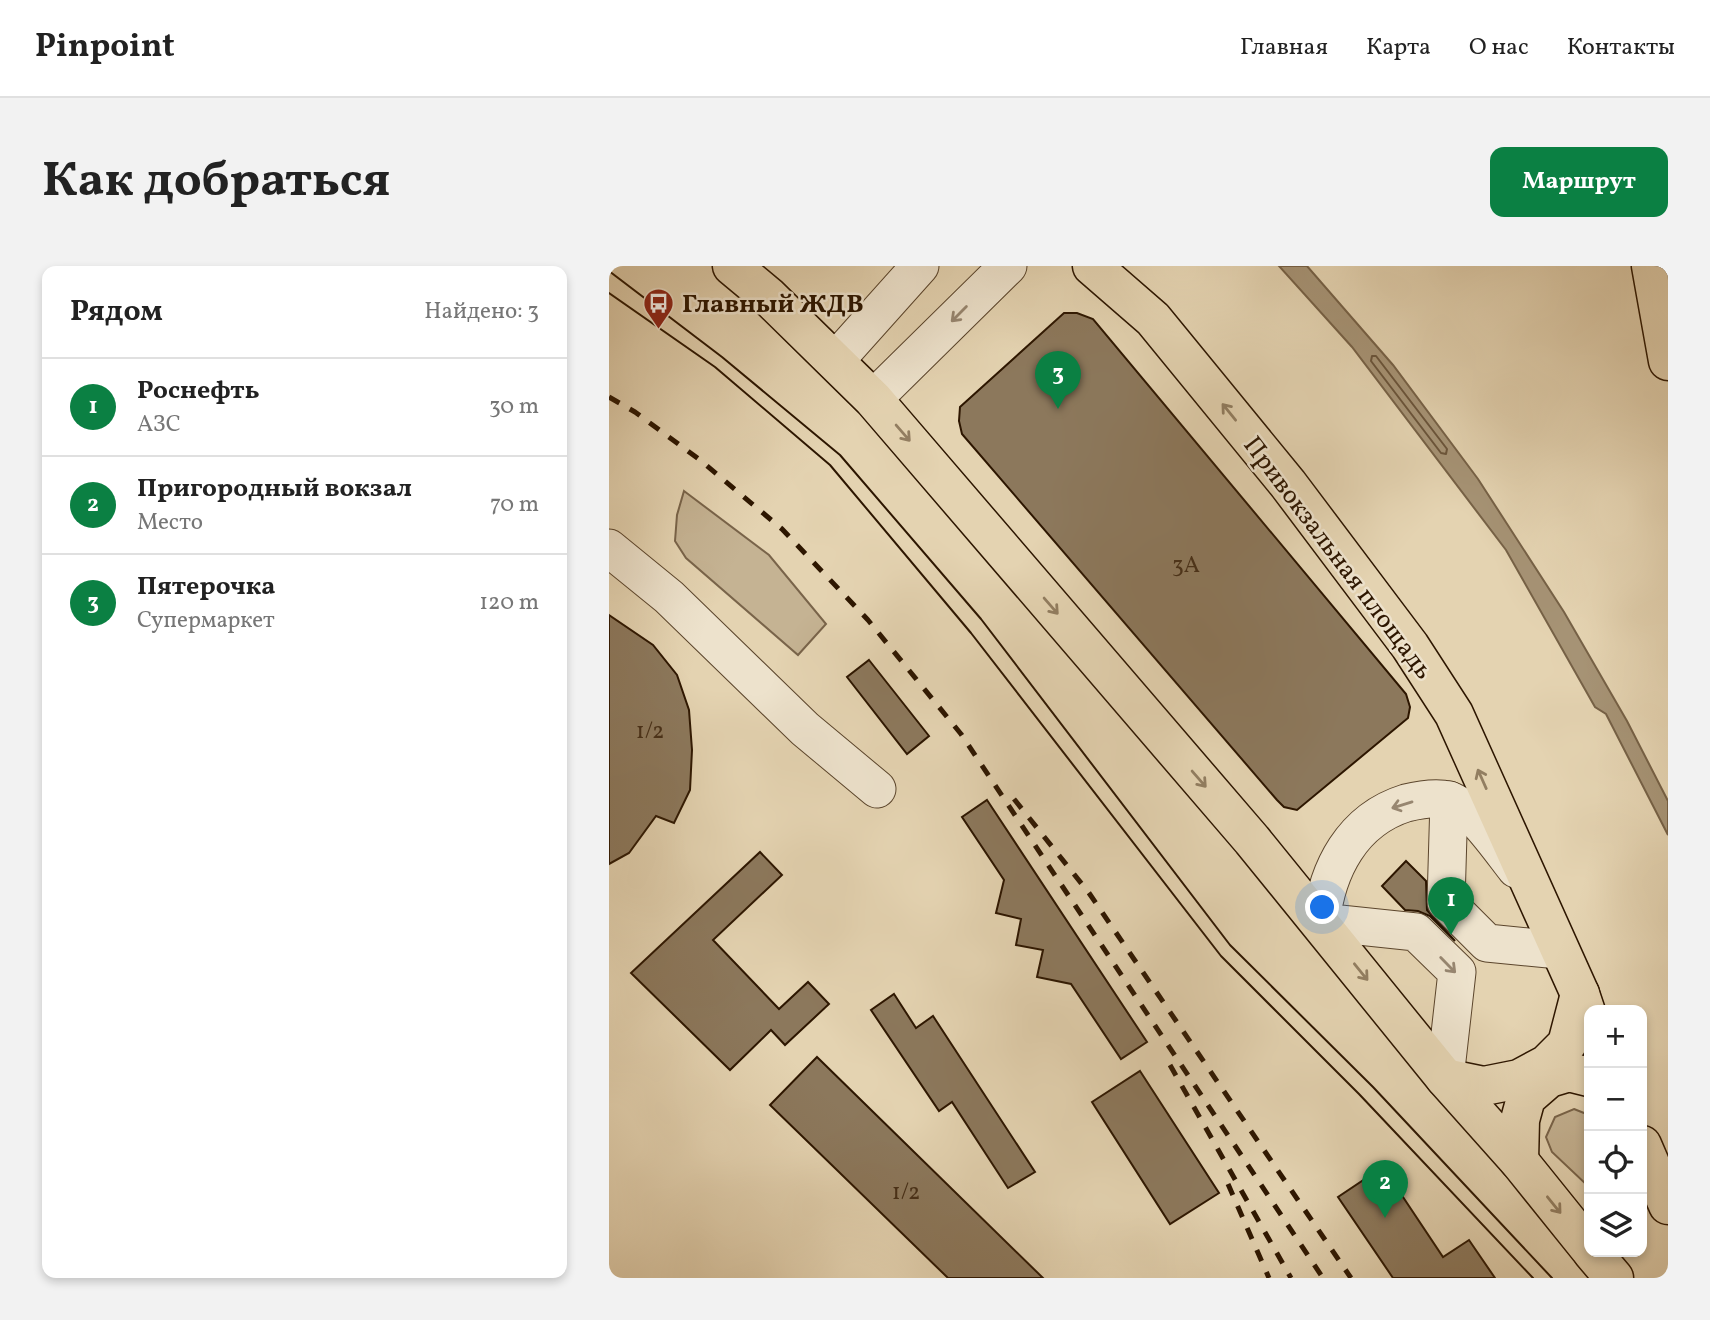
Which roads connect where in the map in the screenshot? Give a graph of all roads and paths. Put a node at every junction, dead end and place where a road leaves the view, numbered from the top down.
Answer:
1 (732, 266) edge
2 (920, 266) edge
3 (1008, 266) edge
4 (1092, 266) edge
5 (1651, 266) edge
6 (835, 361) junction
7 (1668, 361) edge
8 (873, 399) junction
9 (609, 548) edge
10 (877, 789) dead end
11 (1448, 800) junction
12 (1529, 887) junction
13 (1321, 922) junction
14 (1559, 950) junction
15 (1584, 1008) edge
16 (1584, 1076) edge
17 (1445, 1078) junction
18 (1647, 1157) edge
19 (1519, 1161) junction
20 (1668, 1205) edge
21 (1584, 1241) edge
22 (1597, 1257) edge
23 (1614, 1278) edge

1 - 6 main road
2 - 6 street
3 -> 8 street
12 -> 4 main road, Привокзальная площадь
5 - 7 main road
6 - 8 main road
8 -> 13 main road
9 - 10 street
11 - 12 street, Привокзальная площадь
11 -> 13 street
11 - 14 street
12 - 14 main road, Привокзальная площадь
13 -> 17 main road
13 -> 17 street
14 - 15 main road, Привокзальная площадь
15 - 17 main road
16 - 19 main road
17 - 19 main road
18 - 20 main road
19 -> 21 main road
22 - 23 main road

